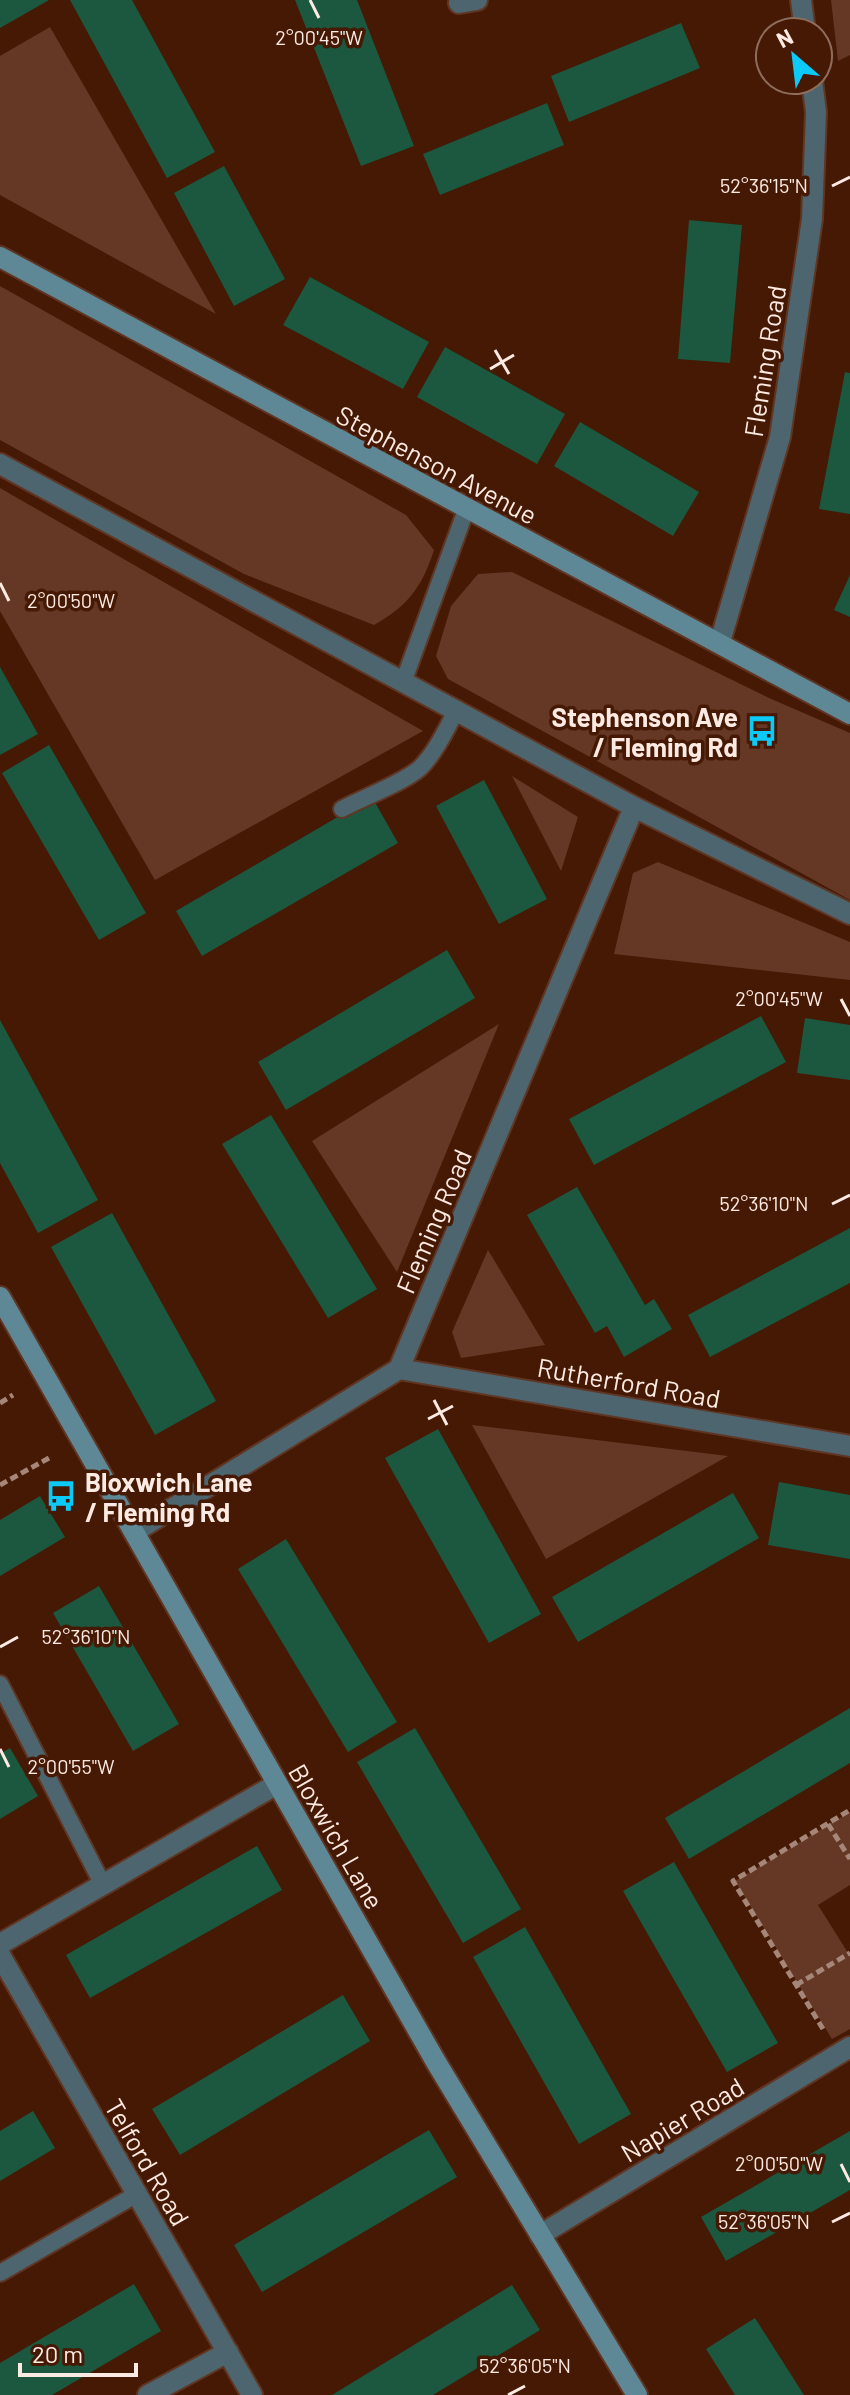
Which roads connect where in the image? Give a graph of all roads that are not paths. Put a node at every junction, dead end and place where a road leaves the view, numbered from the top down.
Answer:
1 (814, 96) edge
2 (0, 257) edge
3 (0, 464) edge
4 (466, 510) junction
5 (720, 642) junction
6 (404, 680) junction
7 (457, 709) junction
8 (850, 714) edge
9 (634, 807) junction
10 (342, 809) dead end
11 (850, 914) edge
12 (0, 1297) edge
13 (399, 1369) junction
14 (850, 1446) edge
15 (134, 1532) junction
16 (0, 1684) edge
17 (277, 1784) junction
18 (103, 1885) junction
19 (0, 1944) edge
20 (0, 1955) edge
21 (844, 2051) edge
22 (137, 2194) junction
23 (540, 2235) junction
24 (0, 2273) edge
25 (228, 2352) junction
26 (148, 2395) edge
27 (252, 2395) edge
28 (637, 2395) edge

1 - 5 street, Fleming Road
2 - 4 street, Stephenson Avenue
3 - 6 street
4 - 5 street, Stephenson Avenue
4 - 6 lane
5 - 8 street, Stephenson Avenue
6 - 7 street
7 - 9 street
7 - 10 lane
9 - 11 street
9 - 13 street, Fleming Road
12 - 15 street, Bloxwich Lane
13 - 14 street, Rutherford Road
13 - 15 street
15 - 17 street, Bloxwich Lane
16 - 18 lane
17 - 18 street
17 - 23 street, Bloxwich Lane
18 - 19 street
20 - 22 street, Telford Road
21 - 23 street, Napier Road
22 - 24 lane
22 - 25 street, Telford Road
23 - 28 street, Bloxwich Lane
25 - 26 street
25 - 27 street, Telford Road

